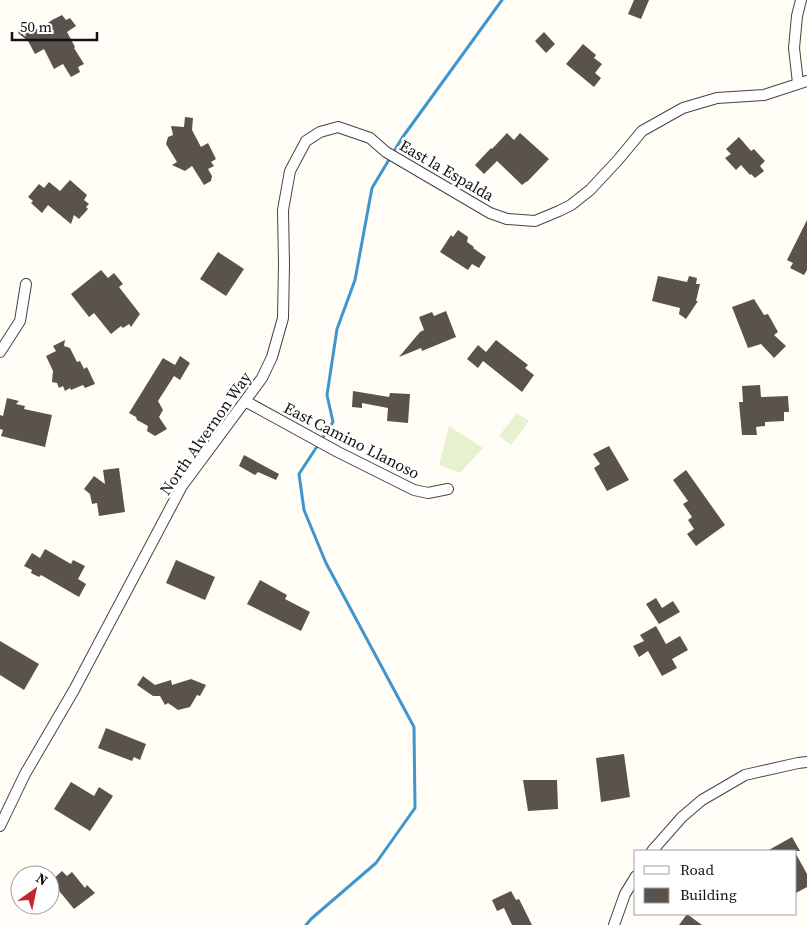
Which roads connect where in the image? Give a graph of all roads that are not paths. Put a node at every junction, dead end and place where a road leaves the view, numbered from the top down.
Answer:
1 (801, 0) edge
2 (803, 82) edge
3 (306, 141) joint
4 (26, 284) dead end
5 (0, 352) edge
6 (246, 401) junction
7 (448, 490) dead end
8 (807, 762) edge
9 (0, 826) edge
10 (653, 850) edge
11 (634, 879) edge
12 (614, 925) edge

1 - 2 street
2 - 3 street, East la Espalda
3 - 6 street, North Alvernon Way
4 - 5 street
6 - 7 street, East Camino Llanoso
6 - 9 street, North Alvernon Way
8 - 10 street
11 - 12 street

